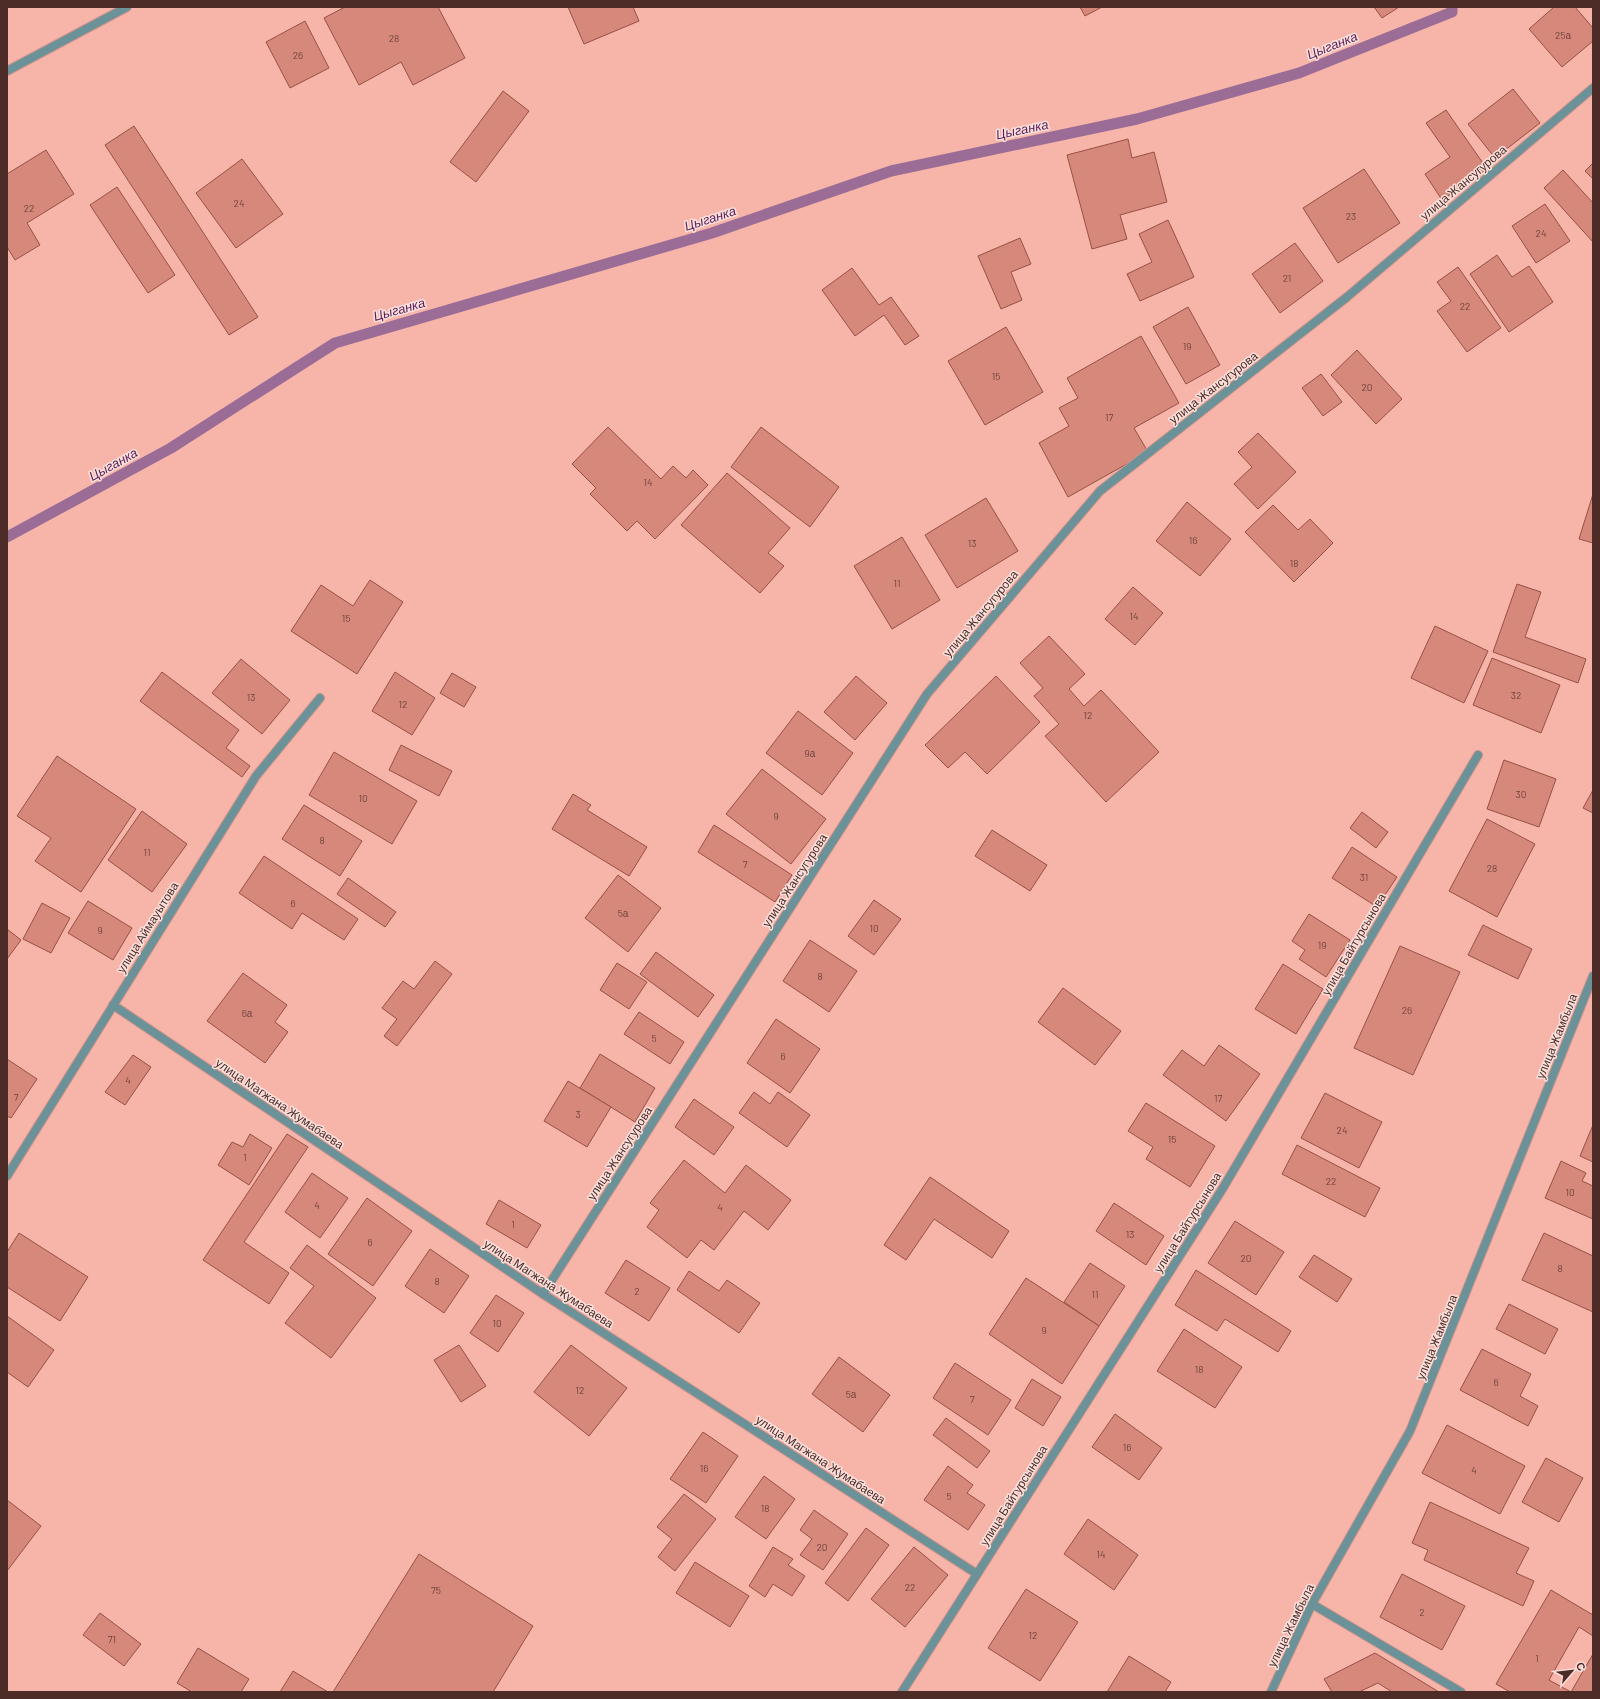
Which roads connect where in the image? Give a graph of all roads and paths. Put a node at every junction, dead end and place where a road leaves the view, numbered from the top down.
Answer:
1 (127, 7) edge
2 (7, 71) edge
3 (1593, 88) edge
4 (320, 698) dead end
5 (1478, 755) dead end
6 (1593, 976) edge
7 (113, 1005) junction
8 (7, 1176) edge
9 (543, 1294) junction
10 (977, 1574) junction
11 (1312, 1604) junction
12 (902, 1692) edge
13 (1271, 1692) edge
14 (1461, 1692) edge

1 - 2 street
3 - 9 street, улица Жансугурова
4 - 7 street, улица Аймауытова
5 - 10 street, улица Байтурсынова
6 - 11 street, улица Жамбыла
7 - 8 street, улица Аймауытова
7 - 9 street, улица Магжана Жумабаева
9 - 10 street, улица Магжана Жумабаева
10 - 12 street, улица Байтурсынова
11 - 13 street, улица Жамбыла
11 - 14 street

